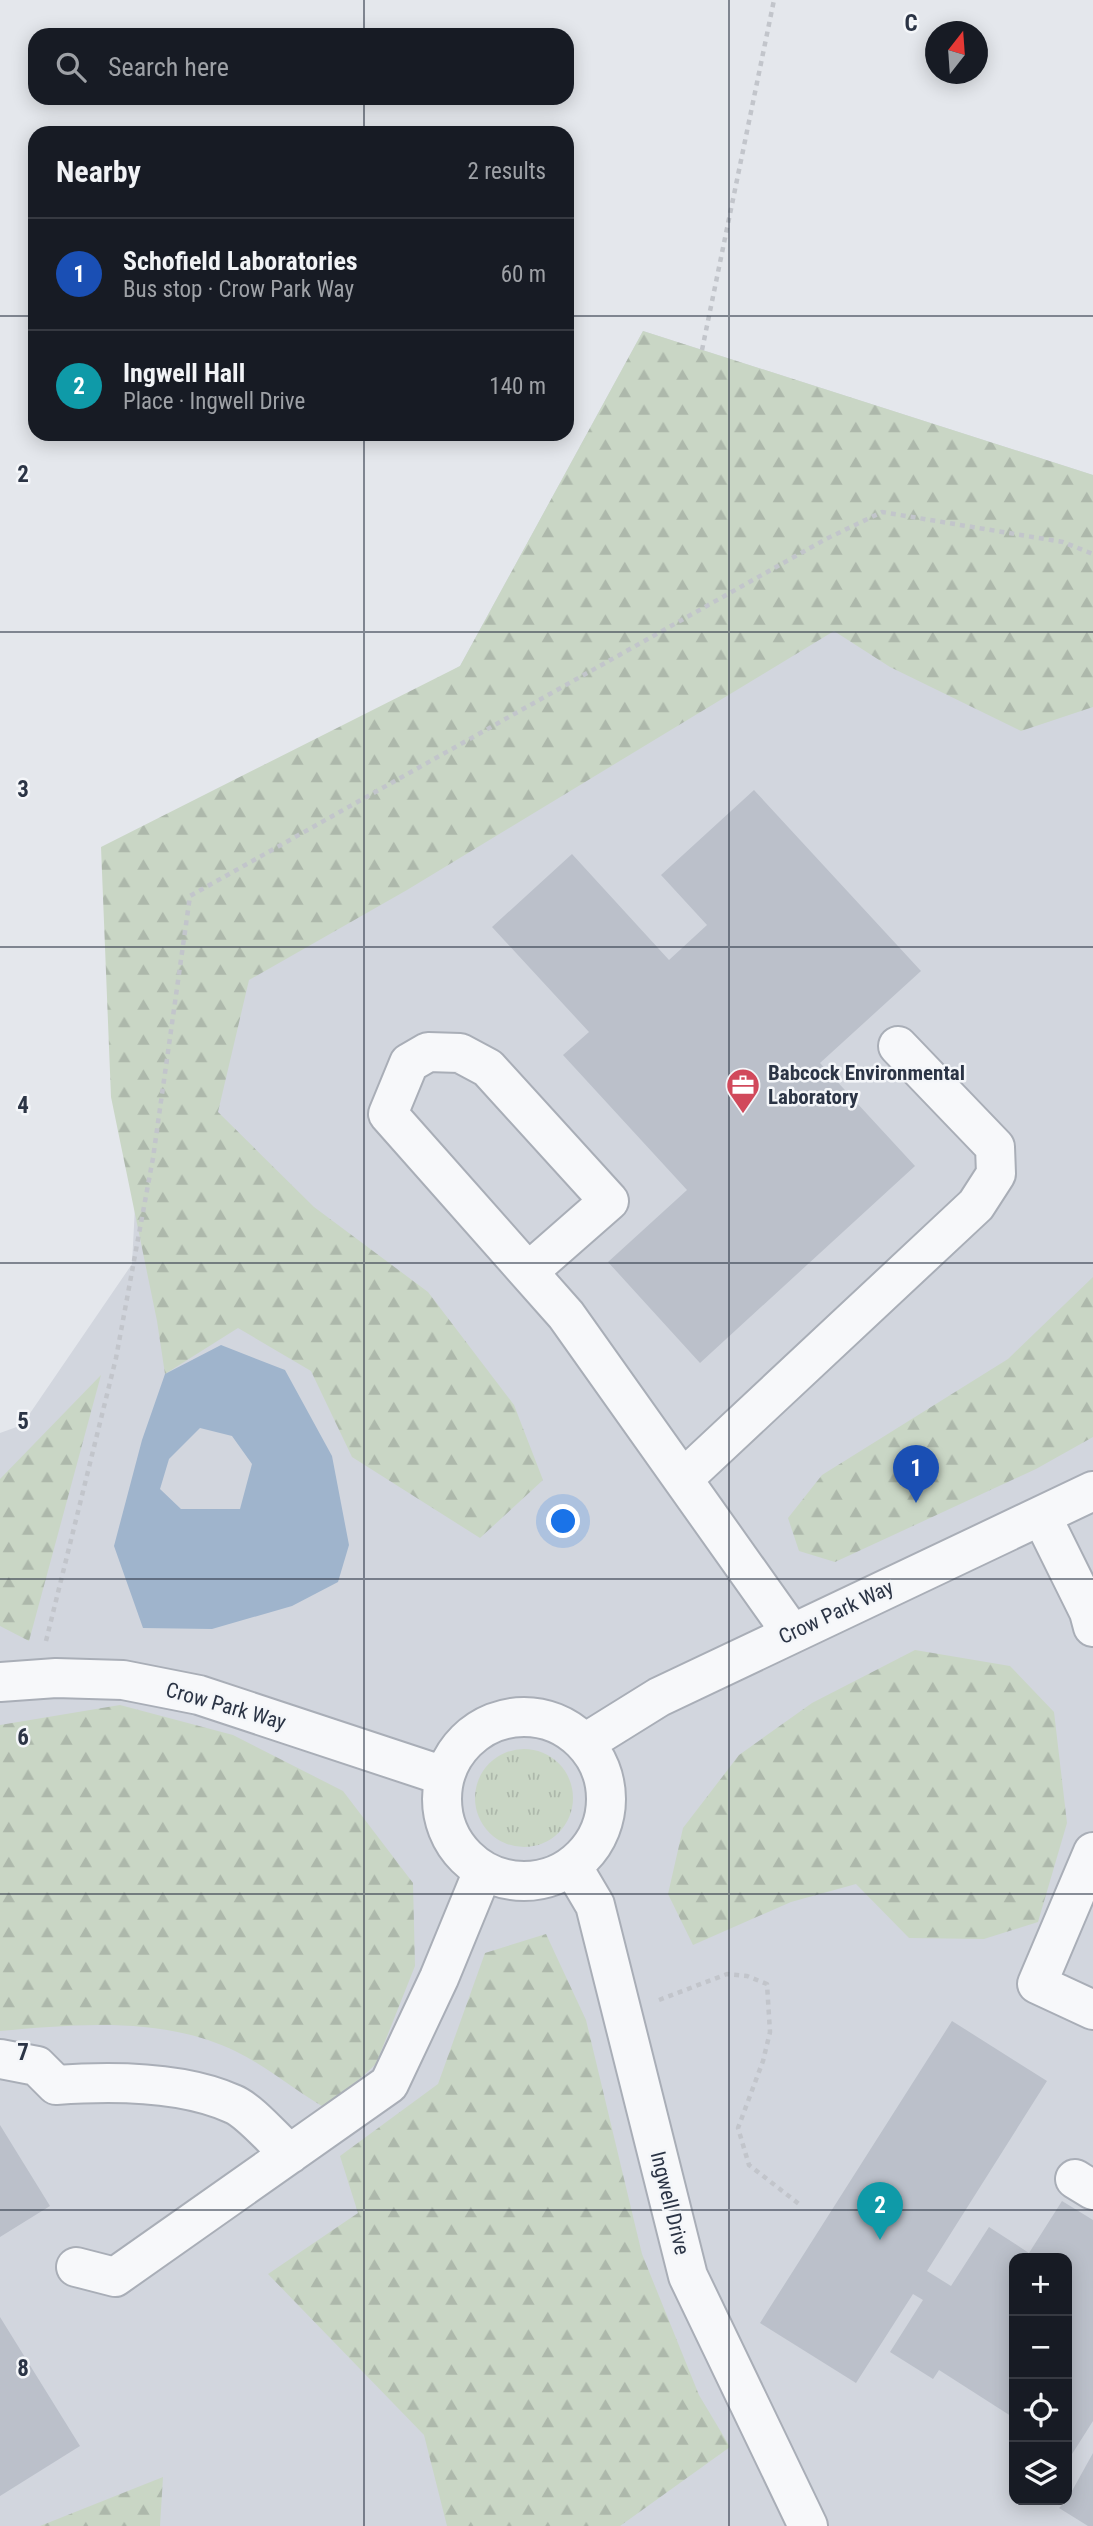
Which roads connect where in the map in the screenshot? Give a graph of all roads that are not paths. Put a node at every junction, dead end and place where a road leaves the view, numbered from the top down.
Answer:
1 (898, 1046) dead end
2 (528, 1272) junction
3 (683, 1479) junction
4 (1093, 1491) edge
5 (1042, 1517) junction
6 (1093, 1627) edge
7 (791, 1632) junction
8 (0, 1682) edge
9 (584, 1743) junction
10 (444, 1776) junction
11 (1093, 1852) edge
12 (572, 1866) junction
13 (483, 1871) junction
14 (1093, 2010) edge
15 (0, 2059) edge
16 (290, 2154) junction
17 (76, 2267) dead end
18 (808, 2526) edge

1 - 3 street
2 - 2 street
2 - 3 street
3 - 7 street
4 - 5 street, Crow Park Way
5 - 6 street
5 - 7 street, Crow Park Way
7 - 9 street, Crow Park Way
8 - 10 street, Crow Park Way
9 - 10 street
9 - 12 street
10 - 13 street
11 - 14 street
12 - 13 street
12 - 18 street, Ingwell Drive
13 - 16 street
15 - 16 street
16 - 17 street

